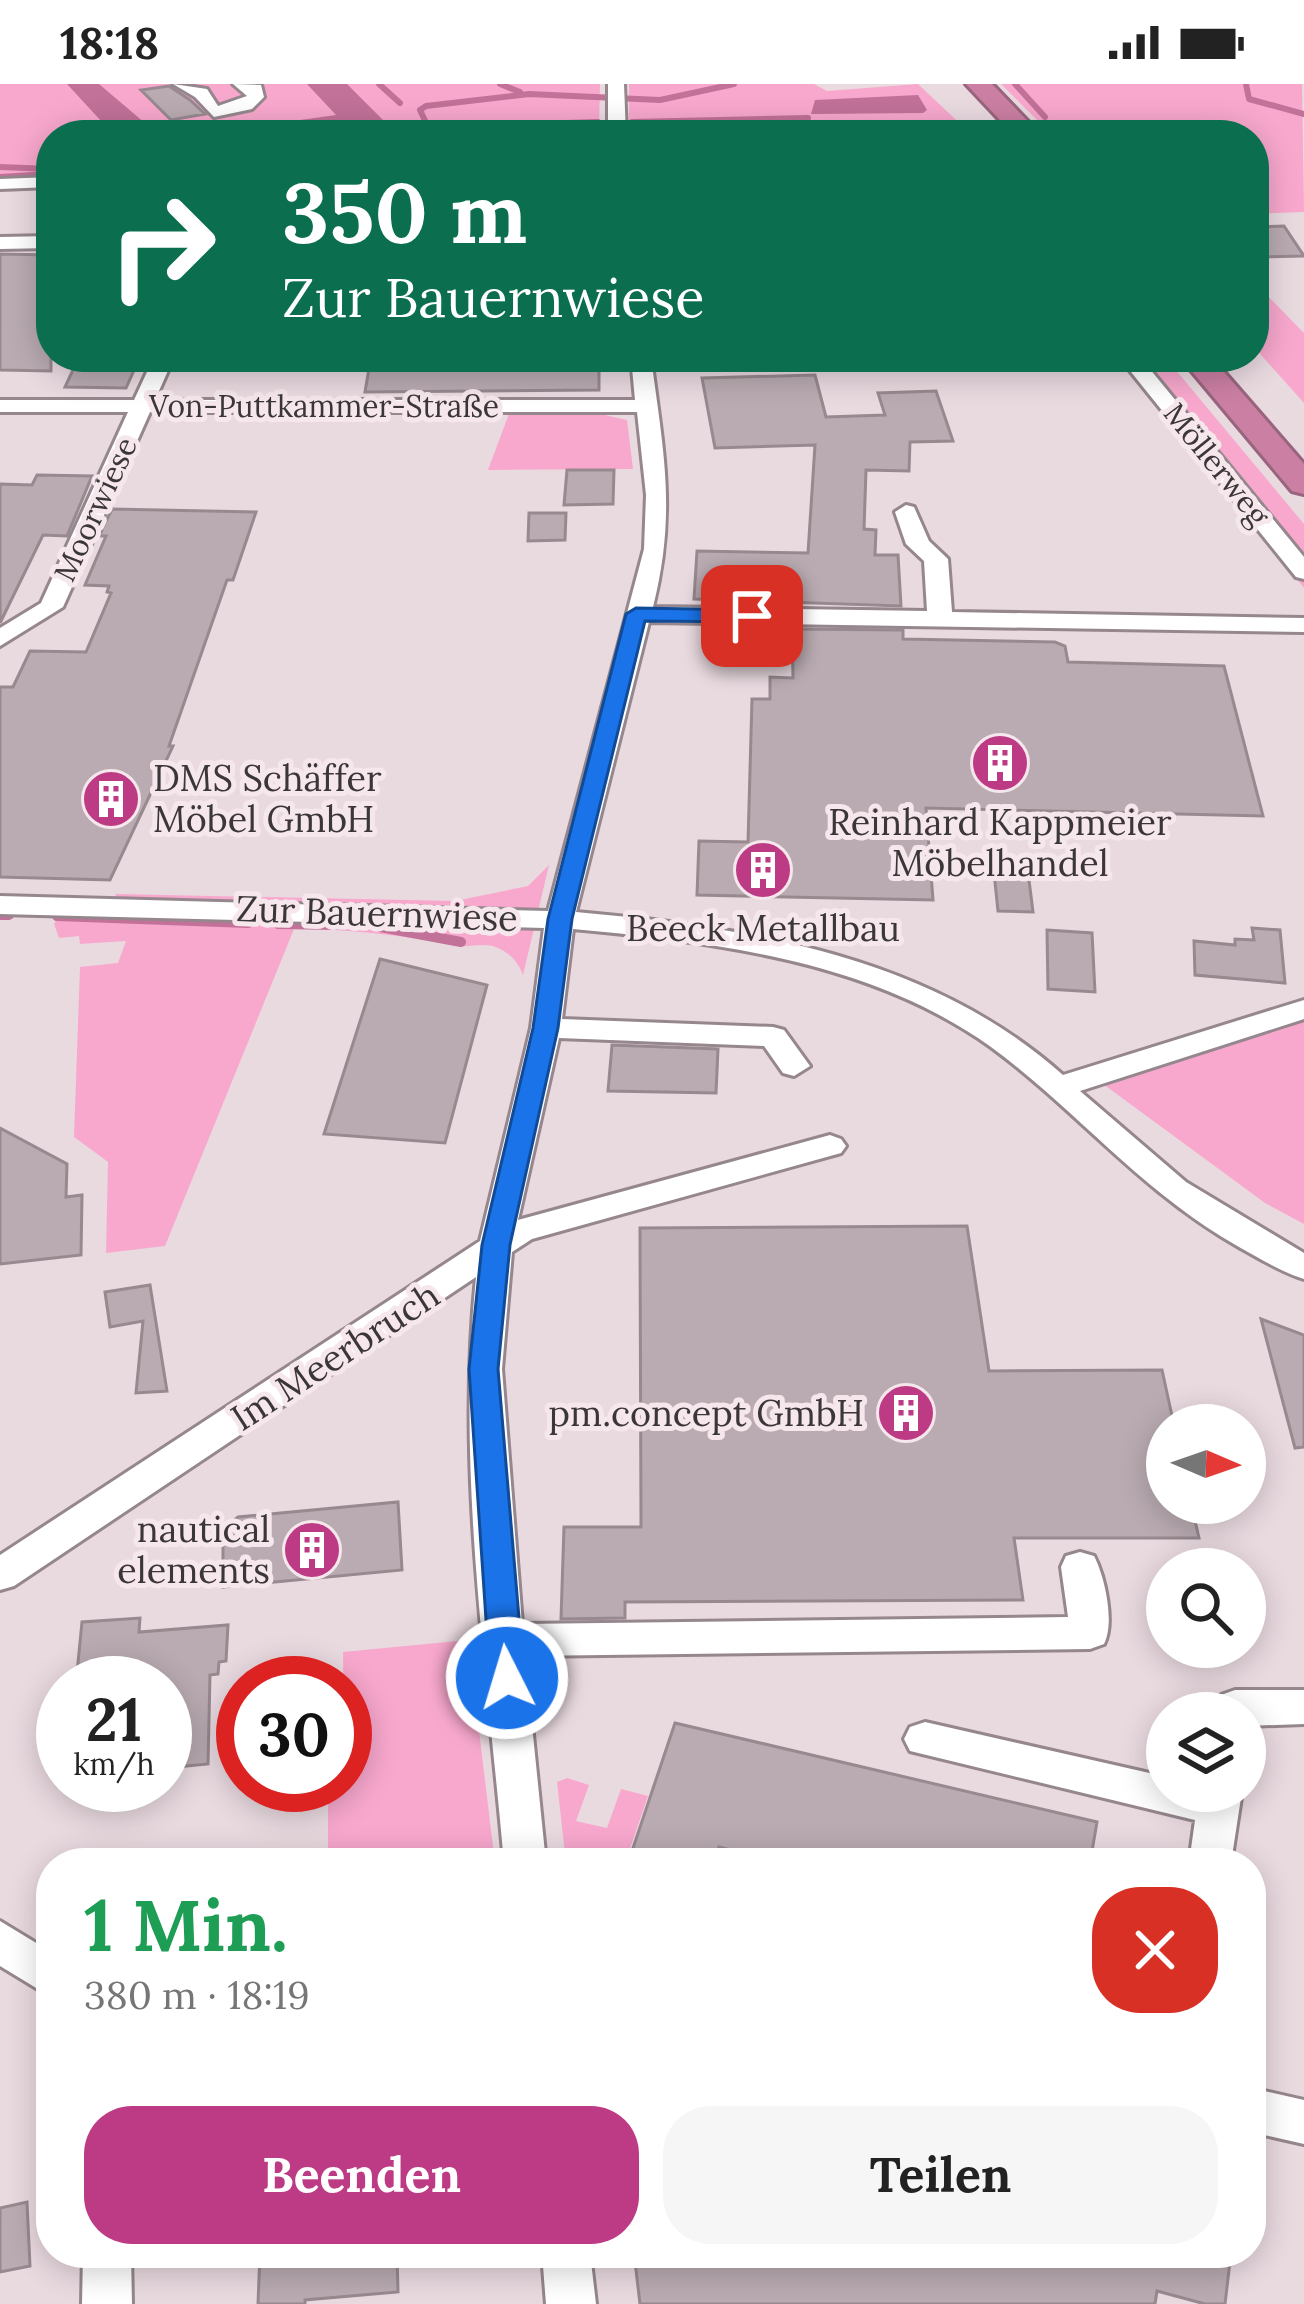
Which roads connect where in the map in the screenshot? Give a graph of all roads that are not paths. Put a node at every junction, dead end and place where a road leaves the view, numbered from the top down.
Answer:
1 (198, 84) edge
2 (241, 84) edge
3 (616, 84) edge
4 (945, 84) edge
5 (978, 84) edge
6 (182, 85) edge
7 (616, 120) edge
8 (980, 120) edge
9 (1013, 120) edge
10 (36, 183) edge
11 (0, 184) edge
12 (36, 242) edge
13 (0, 243) edge
14 (157, 372) edge
15 (643, 372) edge
16 (1141, 372) edge
17 (1208, 372) edge
18 (143, 405) junction
19 (0, 406) edge
20 (648, 406) junction
21 (1304, 484) edge
22 (906, 512) dead end
23 (1304, 572) edge
24 (636, 614) junction
25 (940, 619) junction
26 (1304, 625) edge
27 (0, 639) edge
28 (0, 905) edge
29 (560, 919) junction
30 (1304, 1009) edge
31 (546, 1028) junction
32 (794, 1066) dead end
33 (1055, 1088) junction
34 (830, 1146) dead end
35 (496, 1245) junction
36 (1304, 1267) edge
37 (1081, 1567) dead end
38 (0, 1575) edge
39 (504, 1640) junction
40 (1266, 1707) edge
41 (1304, 1707) edge
42 (926, 1739) dead end
43 (1146, 1784) edge
44 (1217, 1812) edge
45 (524, 1848) edge
46 (1212, 1848) edge
47 (0, 1941) edge
48 (36, 1966) edge
49 (1266, 2113) edge
50 (1304, 2122) edge
51 (106, 2268) edge
52 (568, 2268) edge
53 (107, 2304) edge
54 (572, 2304) edge

1 - 6 street
2 - 6 street
3 - 7 street
4 - 8 highway
5 - 9 highway
10 - 11 street
12 - 13 street
14 - 18 street, Moorwiese
15 - 20 street
16 - 23 street, Möllerweg
17 - 21 highway
18 - 19 street, Von-Puttkammer-Straße
18 - 20 street, Von-Puttkammer-Straße
18 - 27 street, Moorwiese
20 - 24 street
22 - 25 street
24 - 25 street
24 - 29 street
25 - 26 street
28 - 29 street, Zur Bauernwiese
29 - 31 street
29 - 33 street, Zur Bauernwiese
30 - 33 street
31 - 32 street
31 - 35 street
33 - 36 street, Zur Bauernwiese
34 - 35 street, Im Meerbruch
35 - 38 street, Im Meerbruch
35 - 39 street
37 - 39 street
39 - 45 street
40 - 41 street
42 - 43 street
44 - 46 street
47 - 48 street
49 - 50 street
51 - 53 street
52 - 54 street

